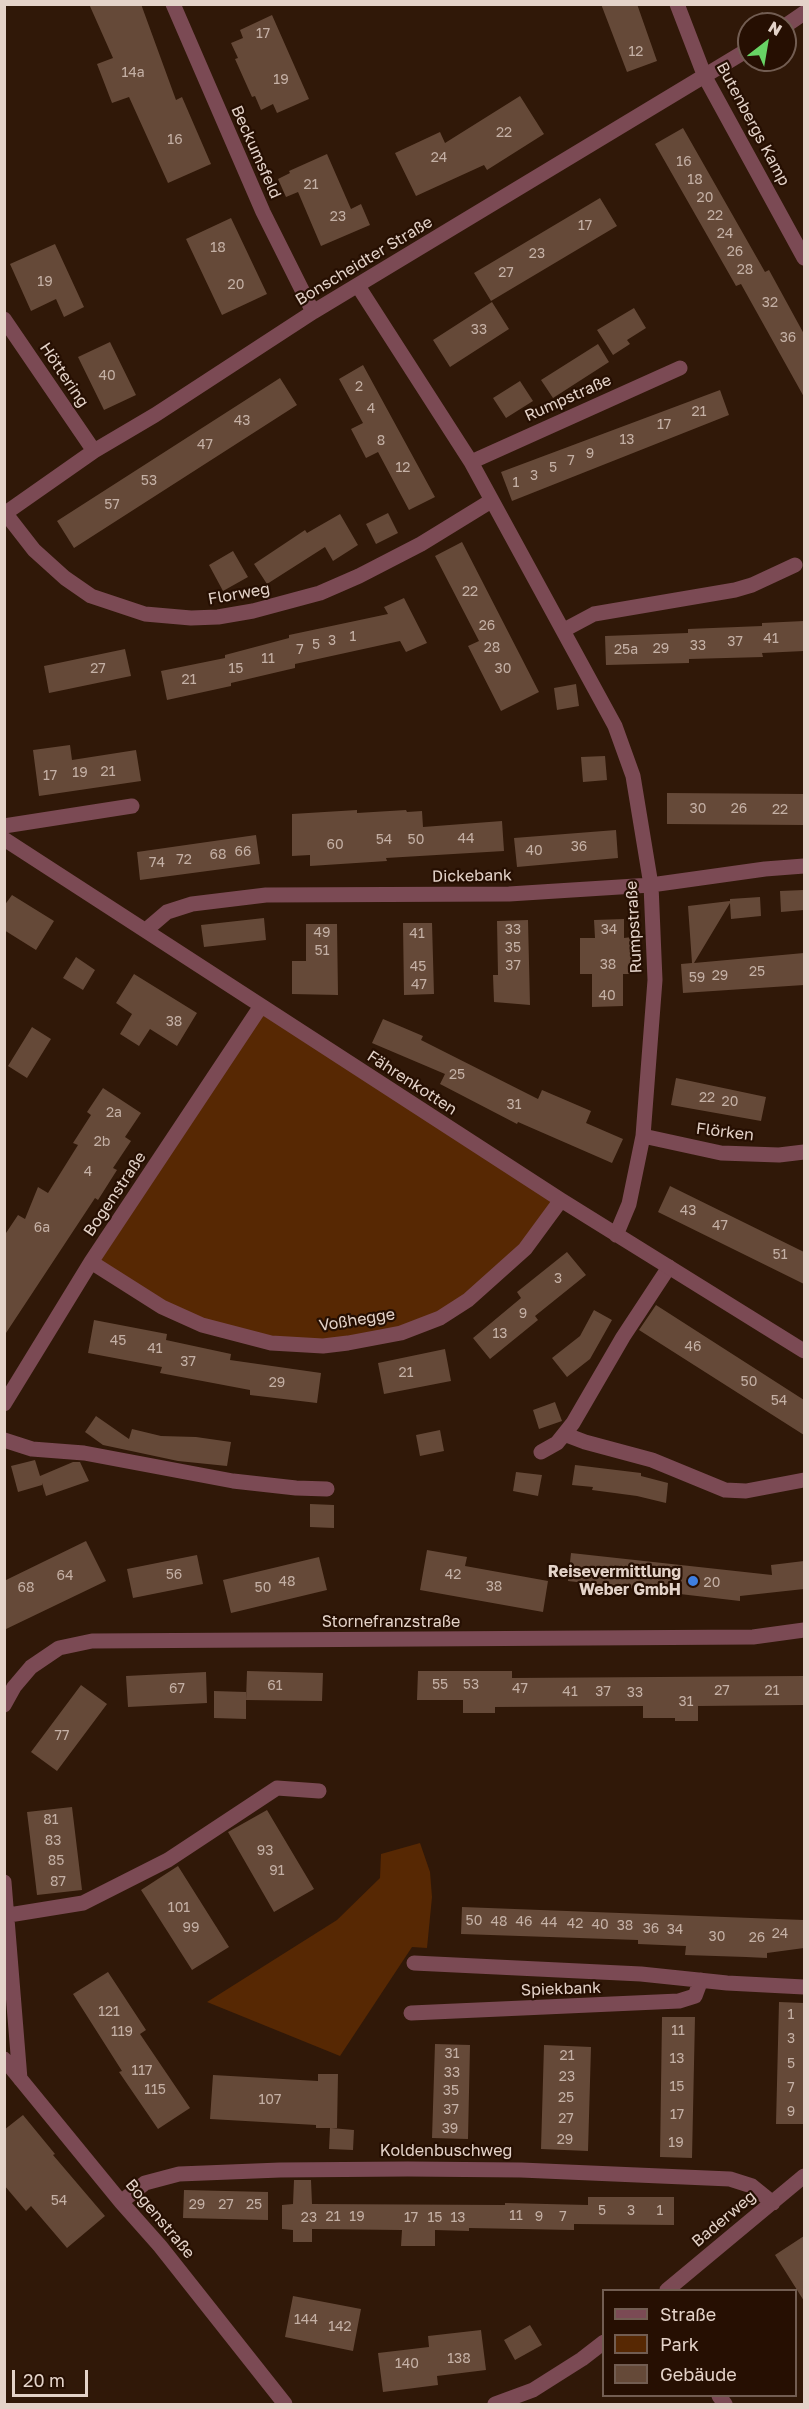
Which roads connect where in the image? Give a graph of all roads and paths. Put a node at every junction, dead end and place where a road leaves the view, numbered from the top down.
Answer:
1 (172, 4) edge
2 (677, 4) edge
3 (737, 57) edge
4 (705, 77) junction
5 (804, 258) edge
6 (358, 286) junction
7 (314, 312) junction
8 (4, 319) edge
9 (680, 368) dead end
10 (94, 451) junction
11 (471, 462) junction
12 (491, 501) junction
13 (5, 514) edge
14 (795, 565) dead end
15 (564, 630) junction
16 (132, 806) dead end
17 (4, 825) edge
18 (4, 839) edge
19 (804, 866) edge
20 (651, 885) junction
21 (147, 930) junction
22 (261, 1006) junction
23 (643, 1136) junction
24 (804, 1152) edge
25 (561, 1200) junction
26 (616, 1235) junction
27 (91, 1262) junction
28 (669, 1267) junction
29 (804, 1351) edge
30 (4, 1404) edge
31 (564, 1434) junction
32 (4, 1440) edge
33 (542, 1452) dead end
34 (804, 1480) edge
35 (327, 1489) dead end
36 (804, 1630) edge
37 (4, 1705) edge
38 (319, 1791) dead end
39 (4, 1882) edge
40 (9, 1915) junction
41 (414, 1963) dead end
42 (701, 1980) junction
43 (804, 1987) edge
44 (411, 2013) dead end
45 (4, 2059) edge
46 (20, 2079) junction
47 (804, 2176) edge
48 (121, 2202) junction
49 (772, 2203) junction
50 (668, 2289) edge
51 (602, 2343) edge
52 (285, 2404) edge
53 (495, 2404) edge

1 - 7 street, Beckumsfeld
2 - 4 street, Butenbergs Kamp
3 - 4 street, Bonscheidter Straße
4 - 5 street, Butenbergs Kamp
4 - 6 street, Bonscheidter Straße
6 - 7 street, Bonscheidter Straße
6 - 11 street, Rumpstraße
7 - 10 street, Bonscheidter Straße
8 - 10 street, Höttering
9 - 11 street, Rumpstraße
10 - 13 street, Bonscheidter Straße
11 - 12 street, Rumpstraße
12 - 13 street, Florweg
12 - 15 street, Rumpstraße
14 - 15 street
15 - 20 street, Rumpstraße
16 - 17 street
18 - 21 street, Fährenkotten
19 - 20 street, Dickebank
20 - 21 street, Dickebank
20 - 23 street, Rumpstraße
21 - 22 street, Fährenkotten
22 - 25 street, Fährenkotten
22 - 27 street, Bogenstraße
23 - 24 street, Flörken
23 - 26 street, Rumpstraße
25 - 26 street, Fährenkotten
25 - 27 street, Voßhegge
26 - 28 street, Fährenkotten
27 - 30 street, Bogenstraße
28 - 29 street, Fährenkotten
28 - 31 street
31 - 33 street
31 - 34 street
32 - 35 street
36 - 37 street, Stornefranzstraße
38 - 40 street
39 - 40 street
40 - 46 street
41 - 42 street, Spiekbank
42 - 43 street, Spiekbank
42 - 44 street, Spiekbank
45 - 46 street, Bogenstraße
46 - 48 street, Bogenstraße
47 - 49 street, Baderweg
48 - 49 street, Koldenbuschweg
48 - 52 street, Bogenstraße
49 - 50 street, Baderweg
51 - 53 street

